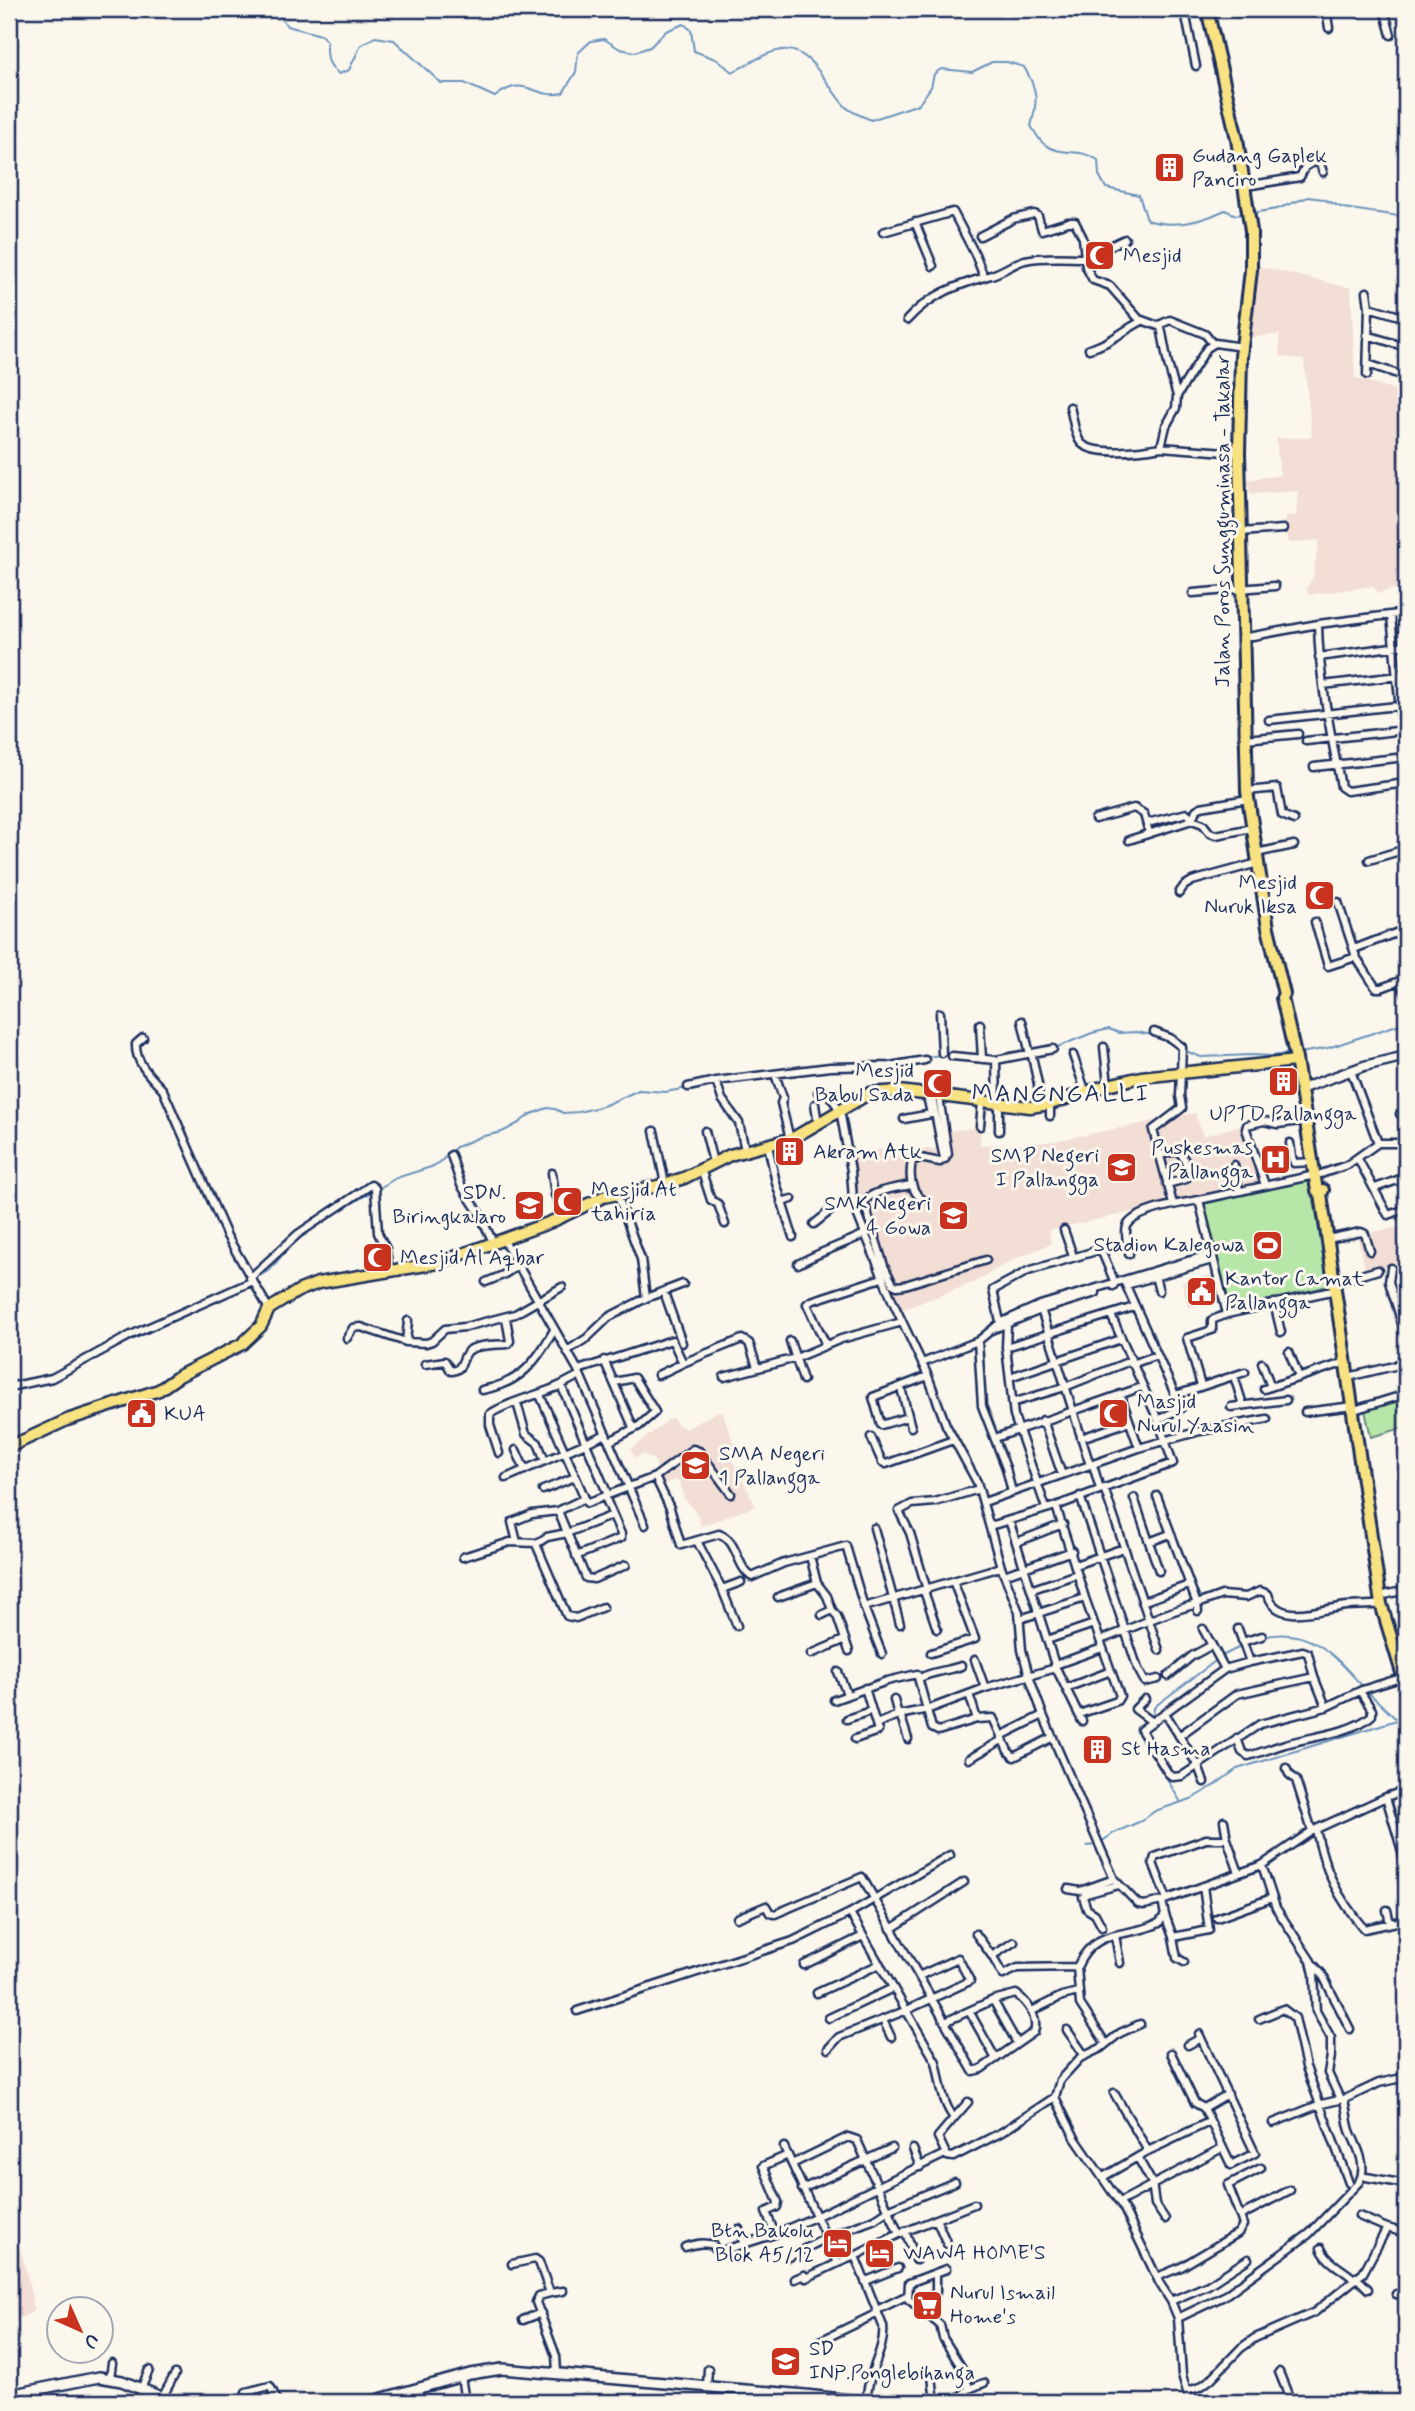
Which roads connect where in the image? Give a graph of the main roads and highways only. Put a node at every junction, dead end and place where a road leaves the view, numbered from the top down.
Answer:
1 (1207, 9) edge
2 (1297, 1055) junction
3 (1318, 1175) junction
4 (9, 1447) edge
5 (1405, 1681) edge
6 (9, 2395) edge
7 (167, 2398) edge
8 (369, 2402) edge
9 (868, 2402) edge

1 - 2 highway, Jalan Poros Sungguminasa - Takalar
2 - 3 highway
2 - 3 highway
2 - 4 main road
3 - 5 highway
6 - 7 main road
8 - 9 main road

